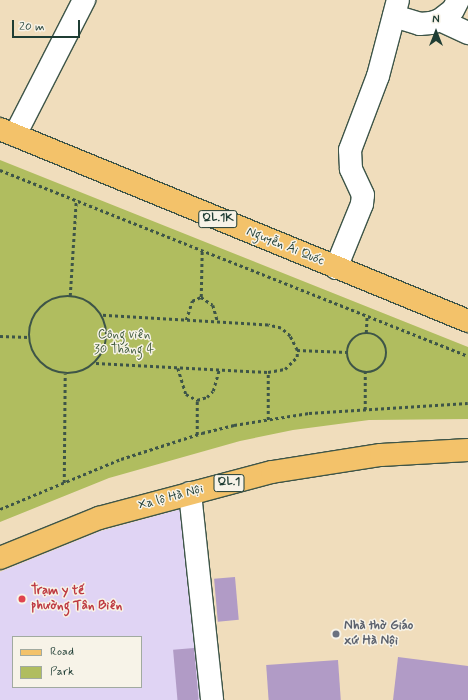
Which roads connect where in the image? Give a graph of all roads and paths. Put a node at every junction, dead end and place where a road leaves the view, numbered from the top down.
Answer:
1 (84, 0) edge
2 (458, 0) edge
3 (396, 8) edge
4 (440, 20) junction
5 (468, 33) edge
6 (8, 132) edge
7 (0, 170) edge
8 (76, 200) junction
9 (202, 250) junction
10 (336, 268) junction
11 (70, 296) junction
12 (201, 297) junction
13 (102, 315) junction
14 (367, 316) junction
15 (186, 320) junction
16 (468, 321) edge
17 (218, 322) junction
18 (366, 334) junction
19 (0, 336) edge
20 (29, 337) junction
21 (298, 350) junction
22 (347, 352) junction
23 (468, 356) edge
24 (96, 363) junction
25 (178, 368) junction
26 (219, 370) junction
27 (268, 372) junction
28 (365, 372) junction
29 (65, 374) junction
30 (197, 400) junction
31 (468, 403) edge
32 (365, 410) junction
33 (268, 420) junction
34 (197, 434) junction
35 (468, 450) edge
36 (64, 483) junction
37 (190, 493) junction
38 (0, 509) edge
39 (0, 558) edge
40 (212, 700) edge

1 - 6 street
2 - 4 street
3 - 4 street
3 - 10 street
4 - 5 street
6 - 10 main road, Nguyễn Ái Quốc / QL.1K
7 - 8 path
8 - 9 path
8 - 11 path
9 - 12 path
9 - 14 path
10 - 16 main road, Nguyễn Ái Quốc / QL.1K
11 - 13 path
11 - 20 path
12 - 15 path
12 - 17 path
13 - 15 path
13 - 24 path
14 - 18 path
14 - 23 path
15 - 17 path
17 - 21 path
18 - 22 path
18 - 28 path
19 - 20 path
20 - 29 path
21 - 22 path
21 - 27 path
22 - 28 path
24 - 25 path
24 - 29 path
25 - 26 path
25 - 30 path
26 - 27 path
26 - 30 path
27 - 33 path
28 - 32 path
29 - 36 path
30 - 34 path
31 - 32 path
32 - 33 path
33 - 34 path
34 - 36 path
35 - 37 main road, Xa lộ Hà Nội / QL.1
36 - 38 path
37 - 39 main road, Xa lộ Hà Nội / QL.1
37 - 40 street

